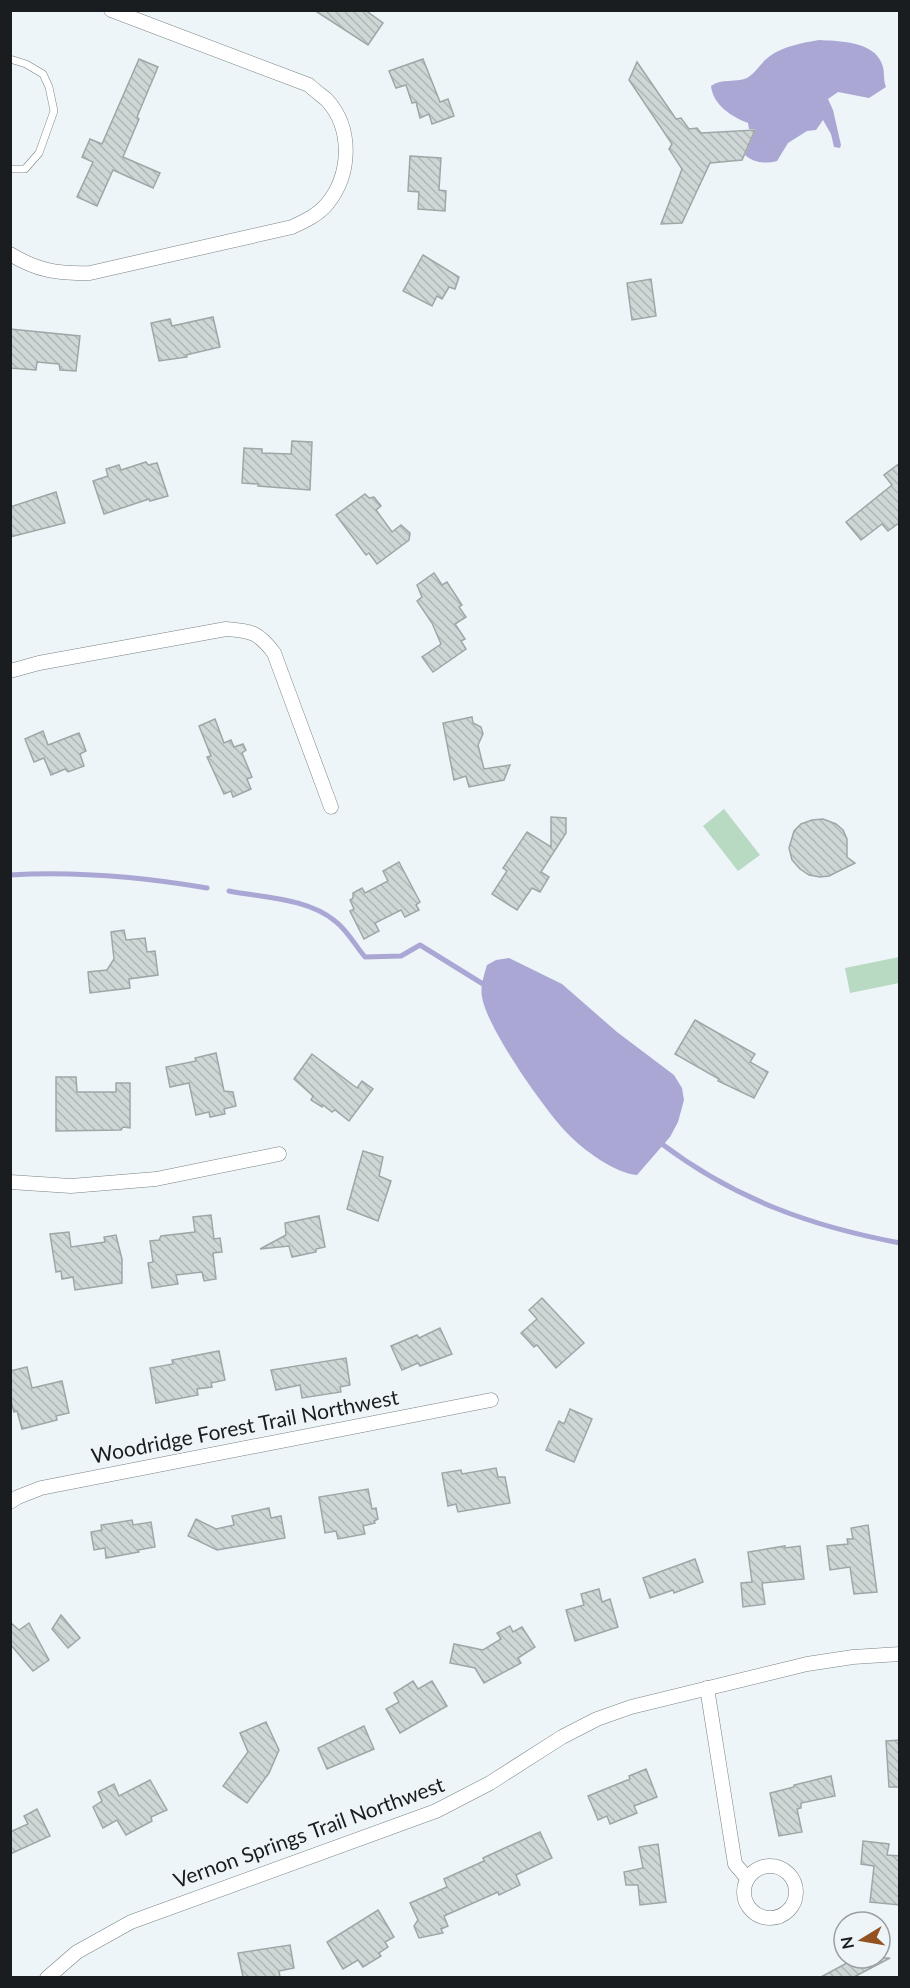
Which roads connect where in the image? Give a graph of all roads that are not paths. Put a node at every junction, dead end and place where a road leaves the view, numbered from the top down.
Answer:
1 (111, 10) edge
2 (10, 59) edge
3 (10, 169) edge
4 (10, 254) edge
5 (10, 671) edge
6 (331, 807) dead end
7 (279, 1154) dead end
8 (10, 1182) edge
9 (491, 1400) dead end
10 (10, 1502) edge
11 (900, 1654) edge
12 (706, 1688) junction
13 (747, 1878) dead end
14 (47, 1977) edge

1 - 4 street
2 - 3 lane
5 - 6 street
7 - 8 street
9 - 10 street, Woodridge Forest Trail Northwest
11 - 12 street, Vernon Springs Trail Northwest
12 - 13 street
12 - 14 street, Vernon Springs Trail Northwest

